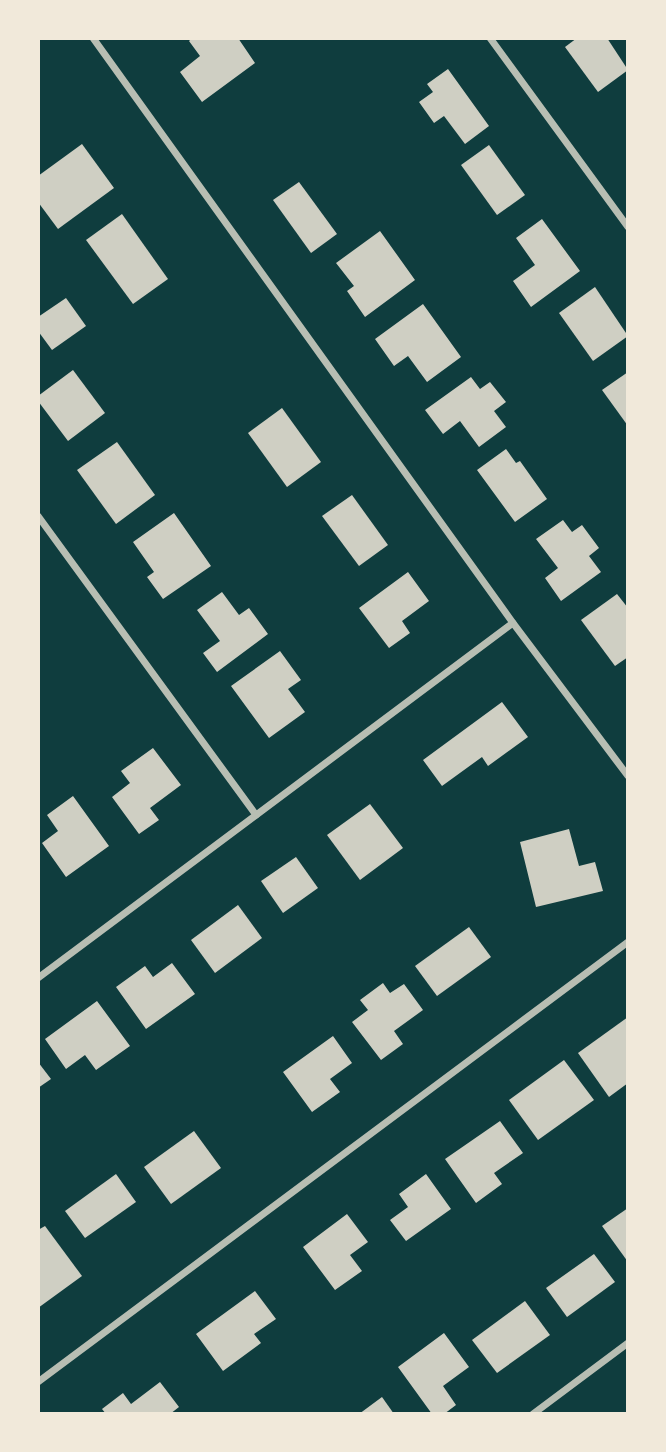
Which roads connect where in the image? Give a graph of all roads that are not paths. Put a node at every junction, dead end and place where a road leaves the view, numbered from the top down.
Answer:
1 (93, 38) edge
2 (490, 38) edge
3 (628, 227) edge
4 (38, 516) edge
5 (513, 623) junction
6 (628, 776) edge
7 (256, 814) junction
8 (628, 942) edge
9 (38, 978) edge
10 (628, 1343) edge
11 (38, 1382) edge
12 (533, 1413) edge

1 - 5 street
2 - 3 street
4 - 7 street
5 - 6 street
5 - 7 street
7 - 9 street
8 - 11 street
10 - 12 street

